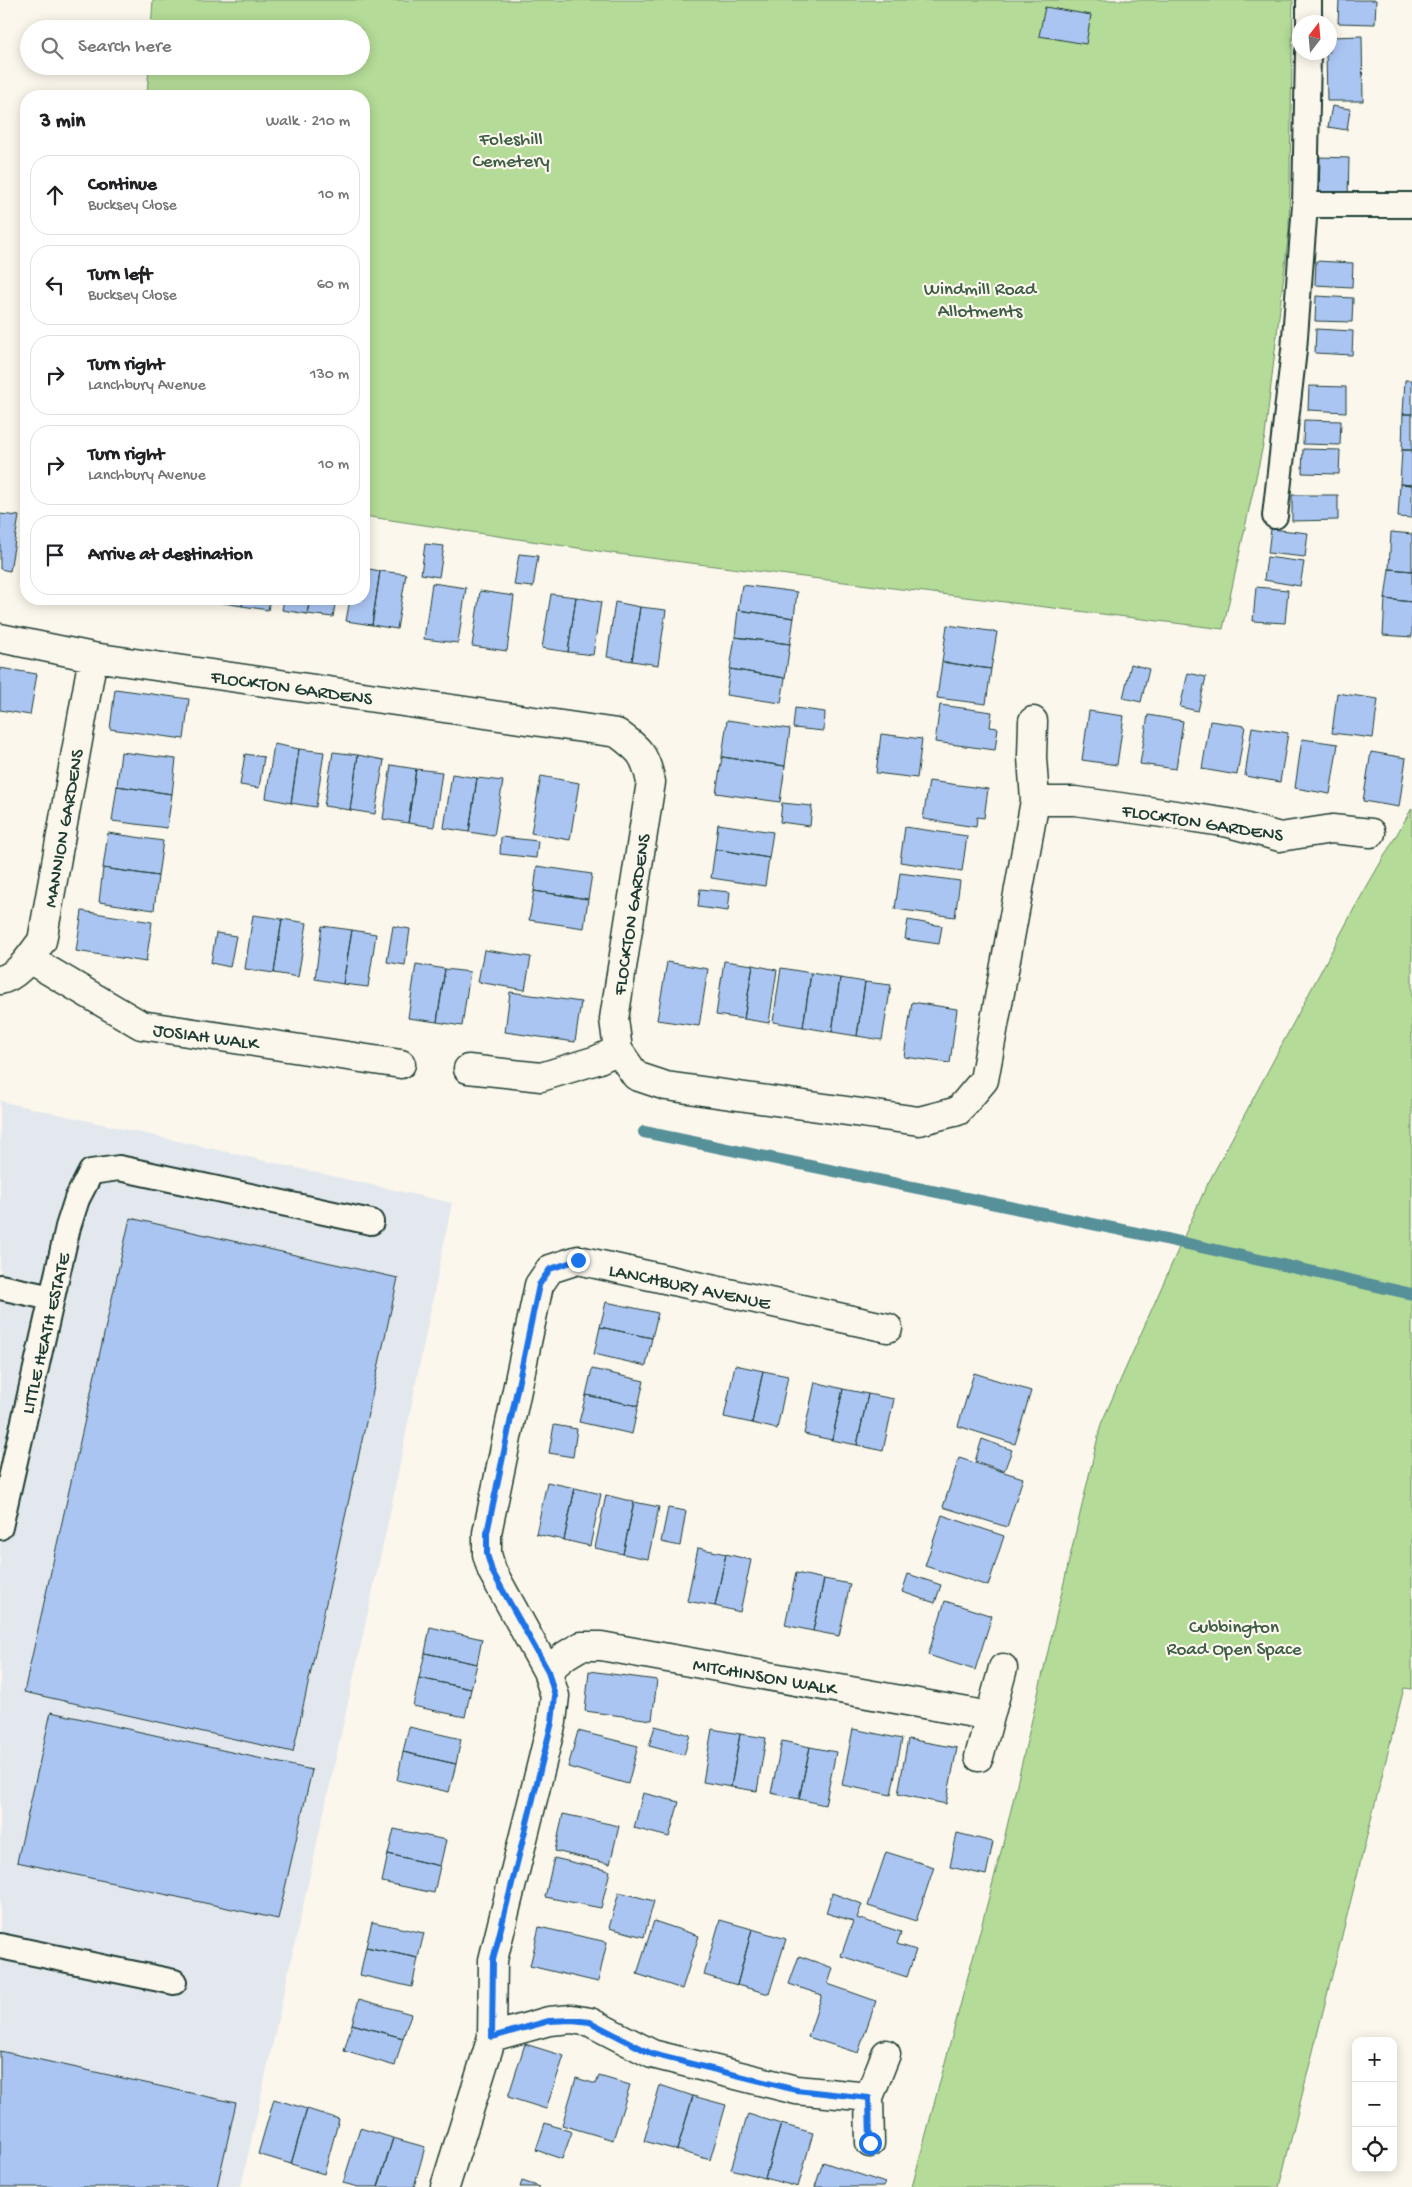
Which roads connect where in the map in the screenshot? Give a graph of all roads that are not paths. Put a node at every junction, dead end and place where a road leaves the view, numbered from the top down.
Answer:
1 (1309, 0) edge
2 (1309, 15) edge
3 (1308, 60) edge
4 (1305, 205) junction
5 (1412, 205) edge
6 (1275, 516) dead end
7 (0, 638) edge
8 (93, 657) junction
9 (1033, 721) dead end
10 (1035, 801) junction
11 (1371, 833) dead end
12 (29, 959) junction
13 (0, 980) edge
14 (618, 1050) junction
15 (401, 1064) dead end
16 (468, 1069) dead end
17 (371, 1222) dead end
18 (0, 1287) edge
19 (52, 1298) junction
20 (888, 1328) dead end
21 (0, 1527) edge
22 (1003, 1668) dead end
23 (548, 1671) junction
24 (990, 1716) junction
25 (979, 1757) dead end
26 (0, 1946) edge
27 (174, 1982) dead end
28 (492, 2037) junction
29 (886, 2054) dead end
30 (869, 2098) junction
31 (870, 2143) dead end
32 (445, 2187) edge

1 - 2 lane
3 - 4 lane
4 - 5 lane
4 - 6 lane
7 - 8 street, FLOCKTON GARDENS
8 - 12 street, MANNION GARDENS
8 - 14 street, FLOCKTON GARDENS
9 - 10 street, FLOCKTON GARDENS
10 - 11 street, FLOCKTON GARDENS
10 - 14 street, FLOCKTON GARDENS
12 - 13 street, MANNION GARDENS
12 - 15 street, JOSIAH WALK
14 - 16 street
17 - 19 lane, LITTLE HEATH ESTATE
18 - 19 lane
19 - 21 lane, LITTLE HEATH ESTATE
20 - 23 street, LANCHBURY AVENUE
22 - 24 street
23 - 24 street, MITCHINSON WALK
23 - 28 street, LANCHBURY AVENUE
24 - 25 street
26 - 27 lane
28 - 30 street
28 - 32 street, LANCHBURY AVENUE
29 - 30 street
30 - 31 street

